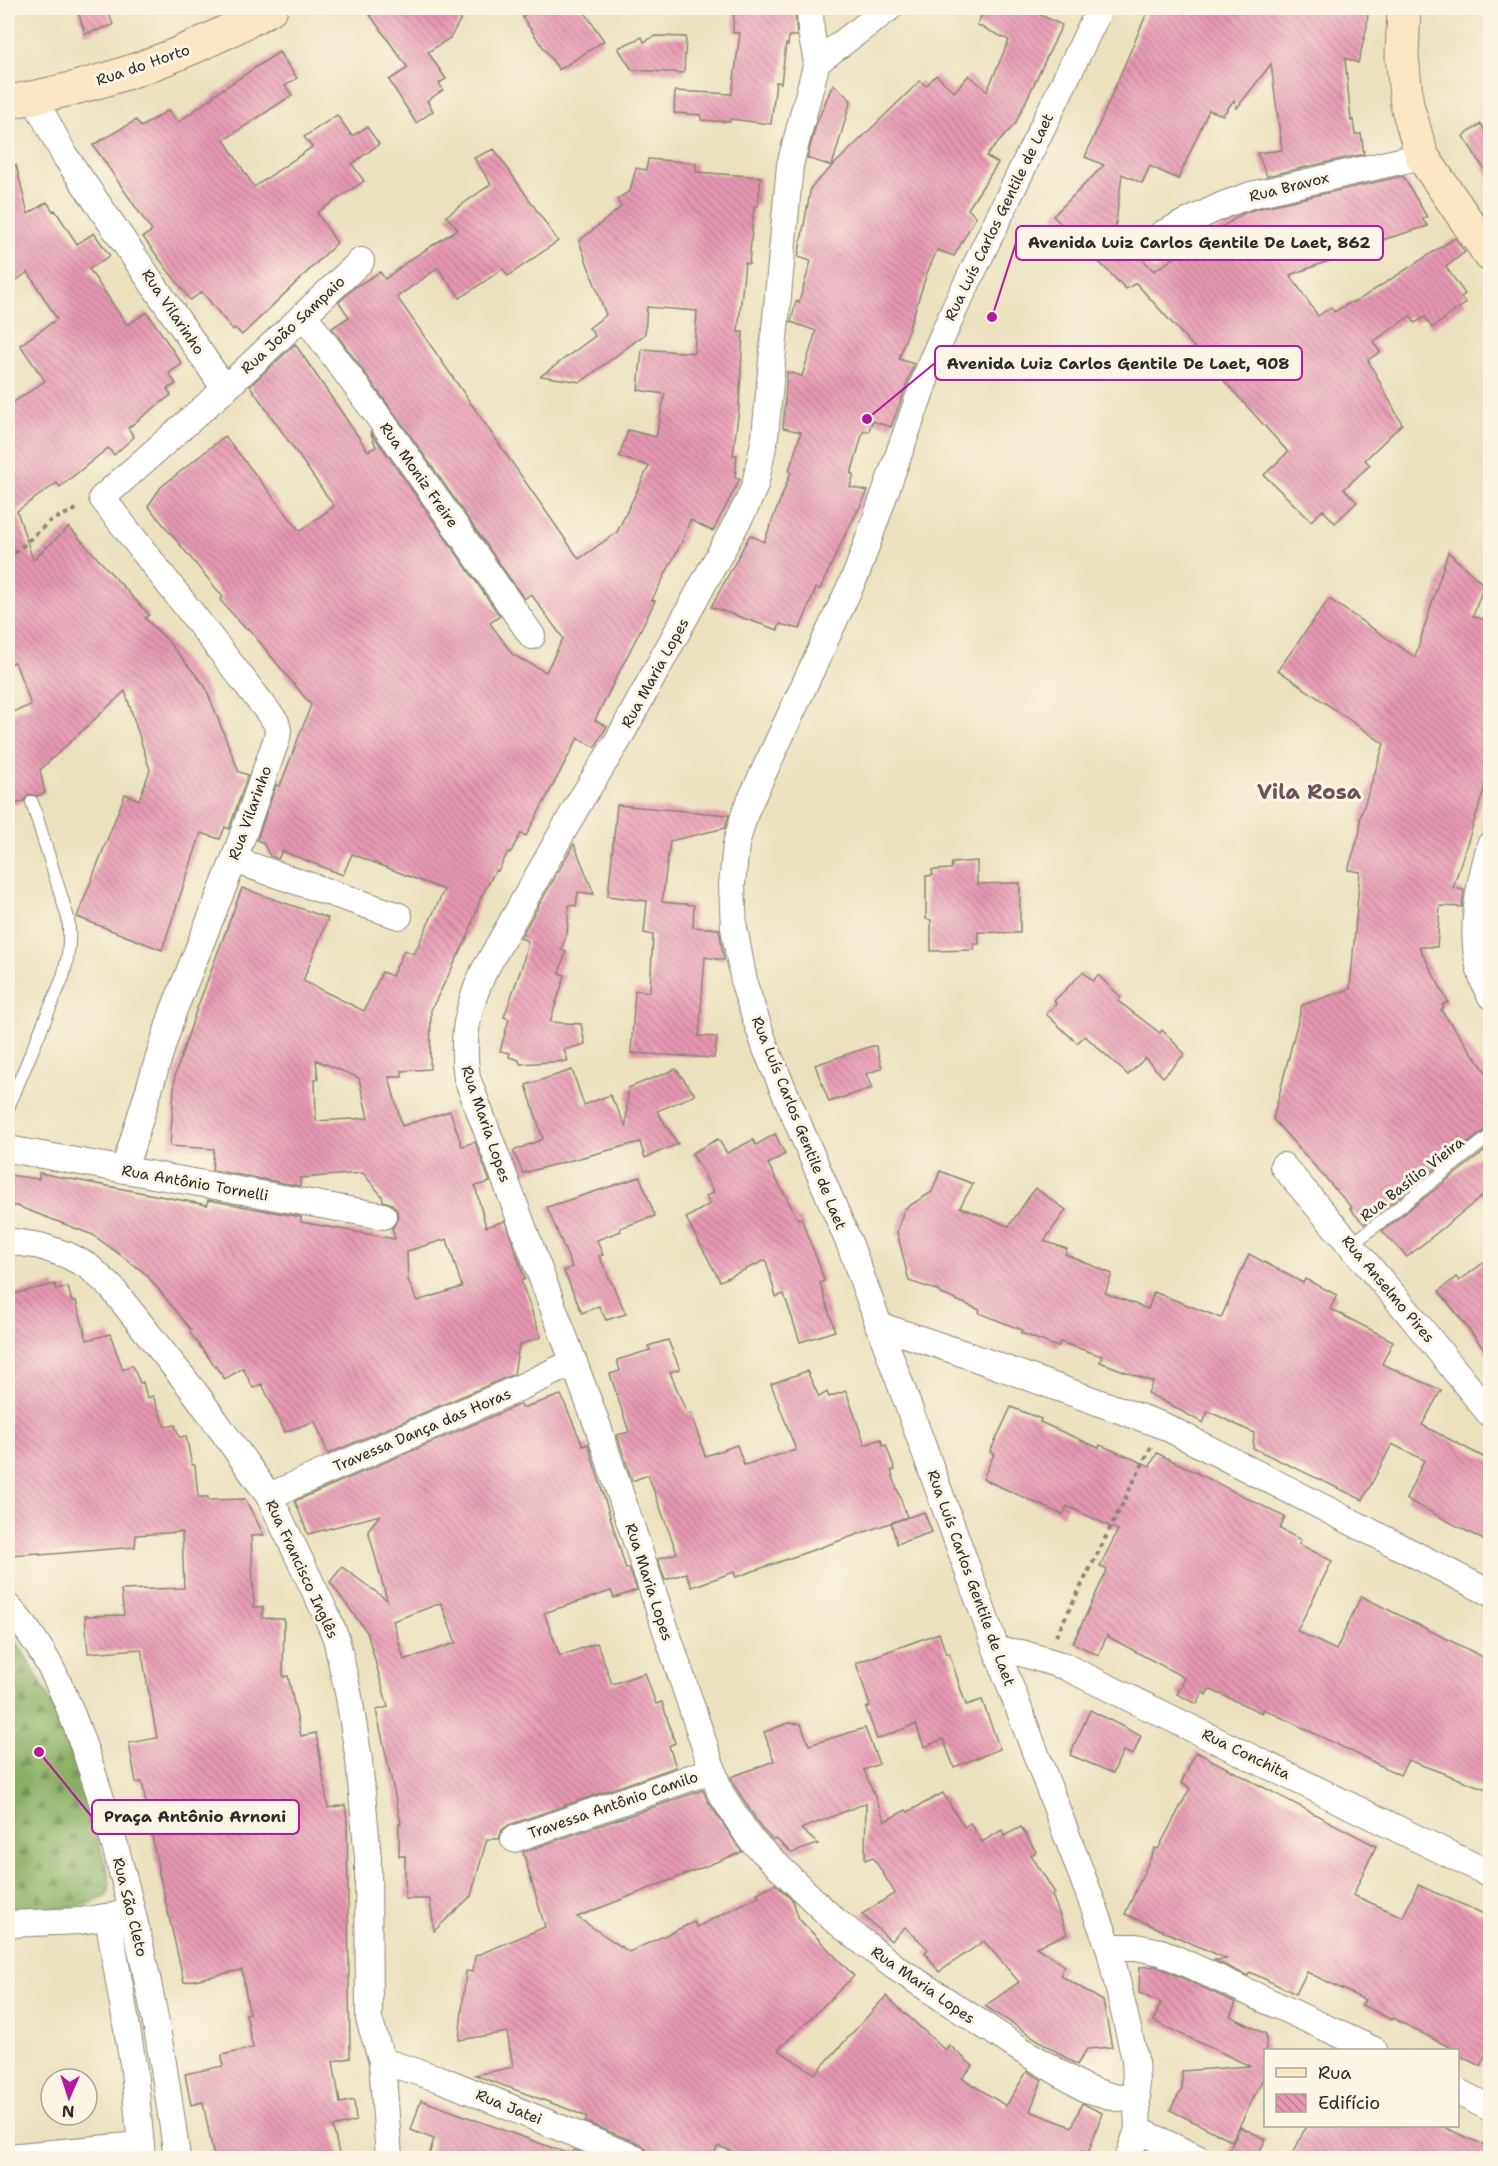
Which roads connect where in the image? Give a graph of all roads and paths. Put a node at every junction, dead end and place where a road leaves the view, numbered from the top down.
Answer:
1 (271, 8) edge
2 (810, 8) edge
3 (889, 8) edge
4 (1100, 8) edge
5 (1404, 8) edge
6 (817, 62) junction
7 (21, 100) edge
8 (1422, 156) junction
9 (1162, 234) dead end
10 (1491, 255) edge
11 (362, 261) dead end
12 (304, 315) junction
13 (225, 389) junction
14 (102, 498) junction
15 (8, 559) edge
16 (531, 636) dead end
17 (32, 802) dead end
18 (1491, 845) edge
19 (234, 860) junction
20 (399, 916) dead end
21 (1491, 994) edge
22 (8, 1108) edge
23 (1491, 1136) edge
24 (8, 1149) edge
25 (1283, 1166) dead end
26 (124, 1170) junction
27 (383, 1216) dead end
28 (8, 1243) edge
29 (1352, 1245) junction
30 (878, 1325) junction
31 (574, 1362) junction
32 (1491, 1414) edge
33 (1164, 1426) junction
34 (268, 1496) junction
35 (1491, 1593) edge
36 (8, 1607) edge
37 (997, 1650) junction
38 (1045, 1659) junction
39 (713, 1770) junction
40 (514, 1839) dead end
41 (1491, 1874) edge
42 (120, 1915) junction
43 (8, 1924) edge
44 (1108, 1947) junction
45 (1372, 2049) edge
46 (382, 2061) junction
47 (1459, 2092) edge
48 (1137, 2097) junction
49 (1491, 2108) edge
50 (1138, 2130) junction
51 (142, 2152) edge
52 (8, 2157) edge
53 (177, 2158) edge
54 (389, 2158) edge
55 (634, 2158) edge
56 (1128, 2158) edge
57 (1197, 2158) edge

1 - 7 street, Rua do Horto
2 - 6 street
3 - 6 street
4 - 30 street, Rua Luís Carlos Gentile de Laet
5 - 8 street
6 - 31 street, Rua Maria Lopes
7 - 13 street, Rua Vilarinho
8 - 9 street, Rua Bravox
8 - 10 street
11 - 12 street, Rua João Sampaio
12 - 13 street, Rua João Sampaio
12 - 16 street, Rua Moniz Freire
13 - 14 street
14 - 15 path
14 - 19 street, Rua Vilarinho
17 - 22 lane
18 - 21 street
19 - 20 street
19 - 26 street, Rua Vilarinho
23 - 29 lane, Rua Basílio Vieira
24 - 26 street, Rua Antônio Tornelli
25 - 29 street, Rua Anselmo Pires
26 - 27 street, Rua Antônio Tornelli
28 - 34 street, Rua Francisco Inglês
29 - 32 street, Rua Anselmo Pires
30 - 33 street
30 - 37 street, Rua Luís Carlos Gentile de Laet
31 - 34 street, Travessa Dança das Horas
31 - 39 street, Rua Maria Lopes
33 - 35 street
33 - 38 path
34 - 46 street, Rua Francisco Inglês
36 - 42 street, Rua São Cleto
37 - 38 street, Rua Conchita
37 - 44 street, Rua Luís Carlos Gentile de Laet
38 - 41 street, Rua Conchita
39 - 40 street, Travessa Antônio Camilo
39 - 48 street, Rua Maria Lopes
42 - 43 street
42 - 51 street, Rua São Cleto
42 - 53 street, Rua São Cleto
44 - 45 street
44 - 48 street, Rua Luís Carlos Gentile de Laet
46 - 54 street, Rua Francisco Inglês
46 - 55 street, Rua Jatei
47 - 49 street
48 - 50 street, Rua Luís Carlos Gentile de Laet
50 - 56 street, Rua Luís Carlos Gentile de Laet
50 - 57 street
51 - 52 street

